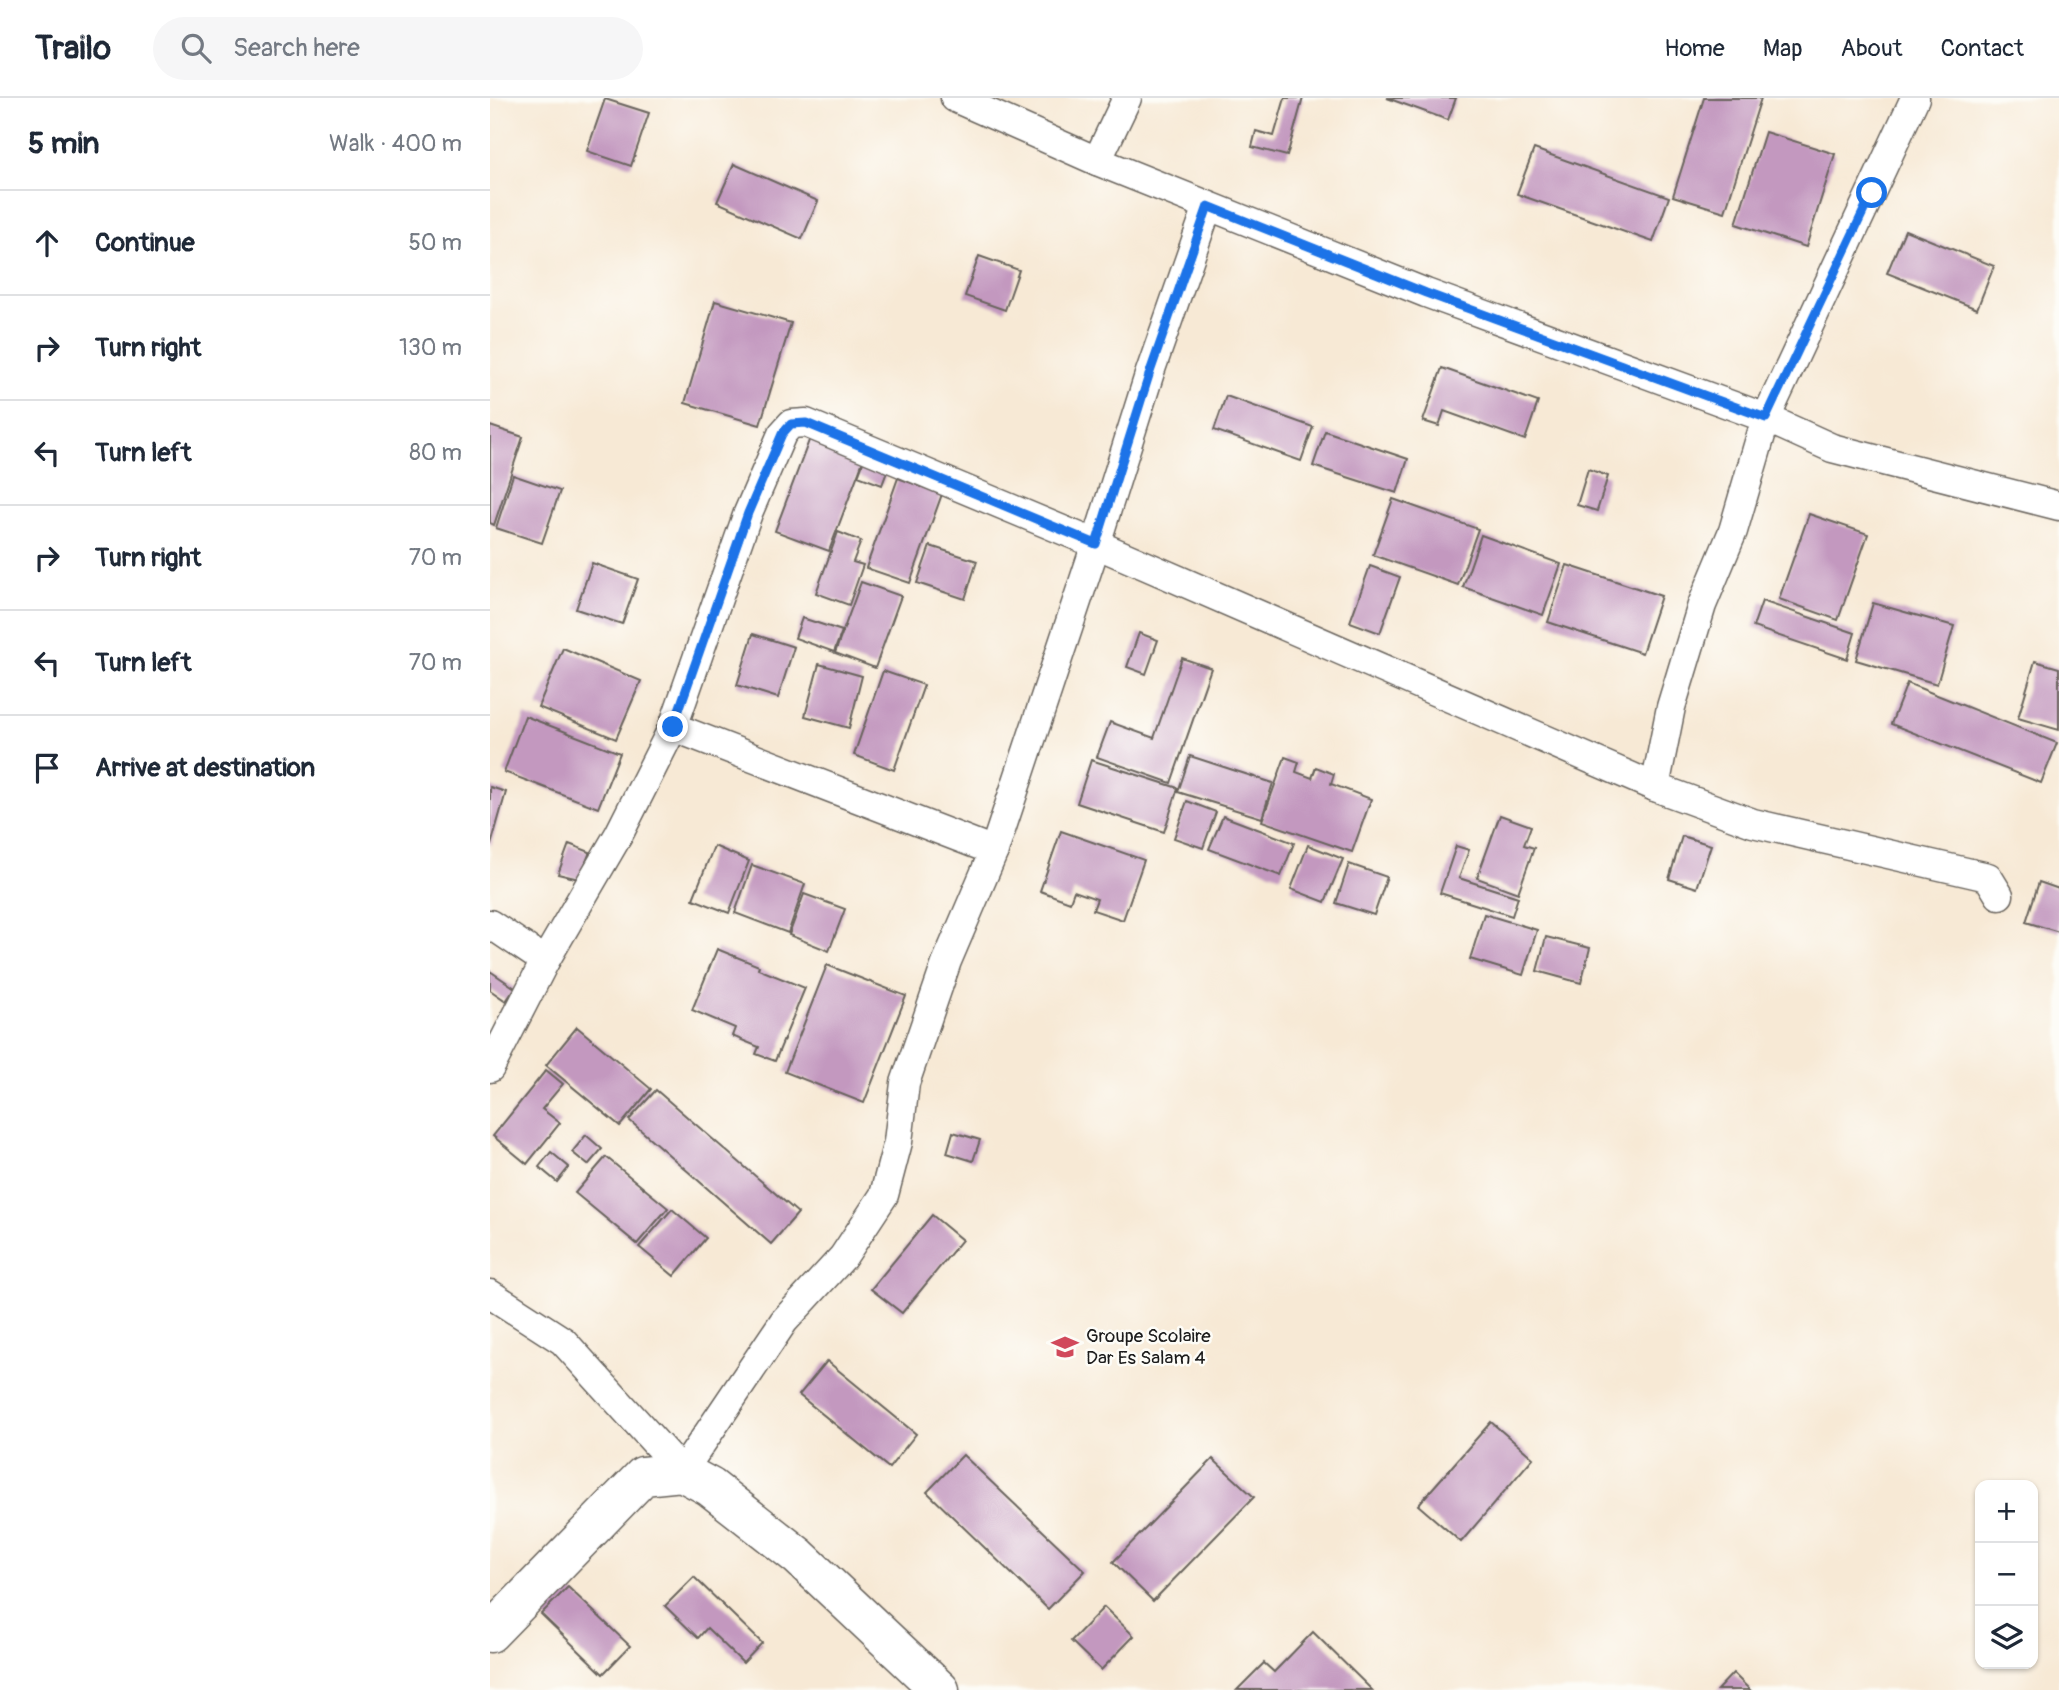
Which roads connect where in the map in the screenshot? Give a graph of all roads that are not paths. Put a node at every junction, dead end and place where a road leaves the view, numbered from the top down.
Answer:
1 (955, 98) edge
2 (1126, 98) edge
3 (1915, 98) edge
4 (1097, 161) junction
5 (1208, 206) junction
6 (1766, 418) junction
7 (2059, 506) edge
8 (1096, 544) junction
9 (673, 727) junction
10 (1655, 787) junction
11 (994, 851) junction
12 (1999, 895) dead end
13 (490, 924) edge
14 (545, 961) junction
15 (490, 1068) edge
16 (490, 1294) edge
17 (682, 1472) junction
18 (490, 1633) edge
19 (940, 1690) edge

1 - 4 street
2 - 4 street
3 - 6 street
4 - 5 street
5 - 6 street
5 - 8 street
6 - 7 street
6 - 10 street
8 - 9 street
8 - 10 street
8 - 11 street
9 - 11 street
9 - 14 street
10 - 12 street
11 - 17 street
13 - 14 street
14 - 15 street
16 - 17 street
17 - 18 street
17 - 19 street

